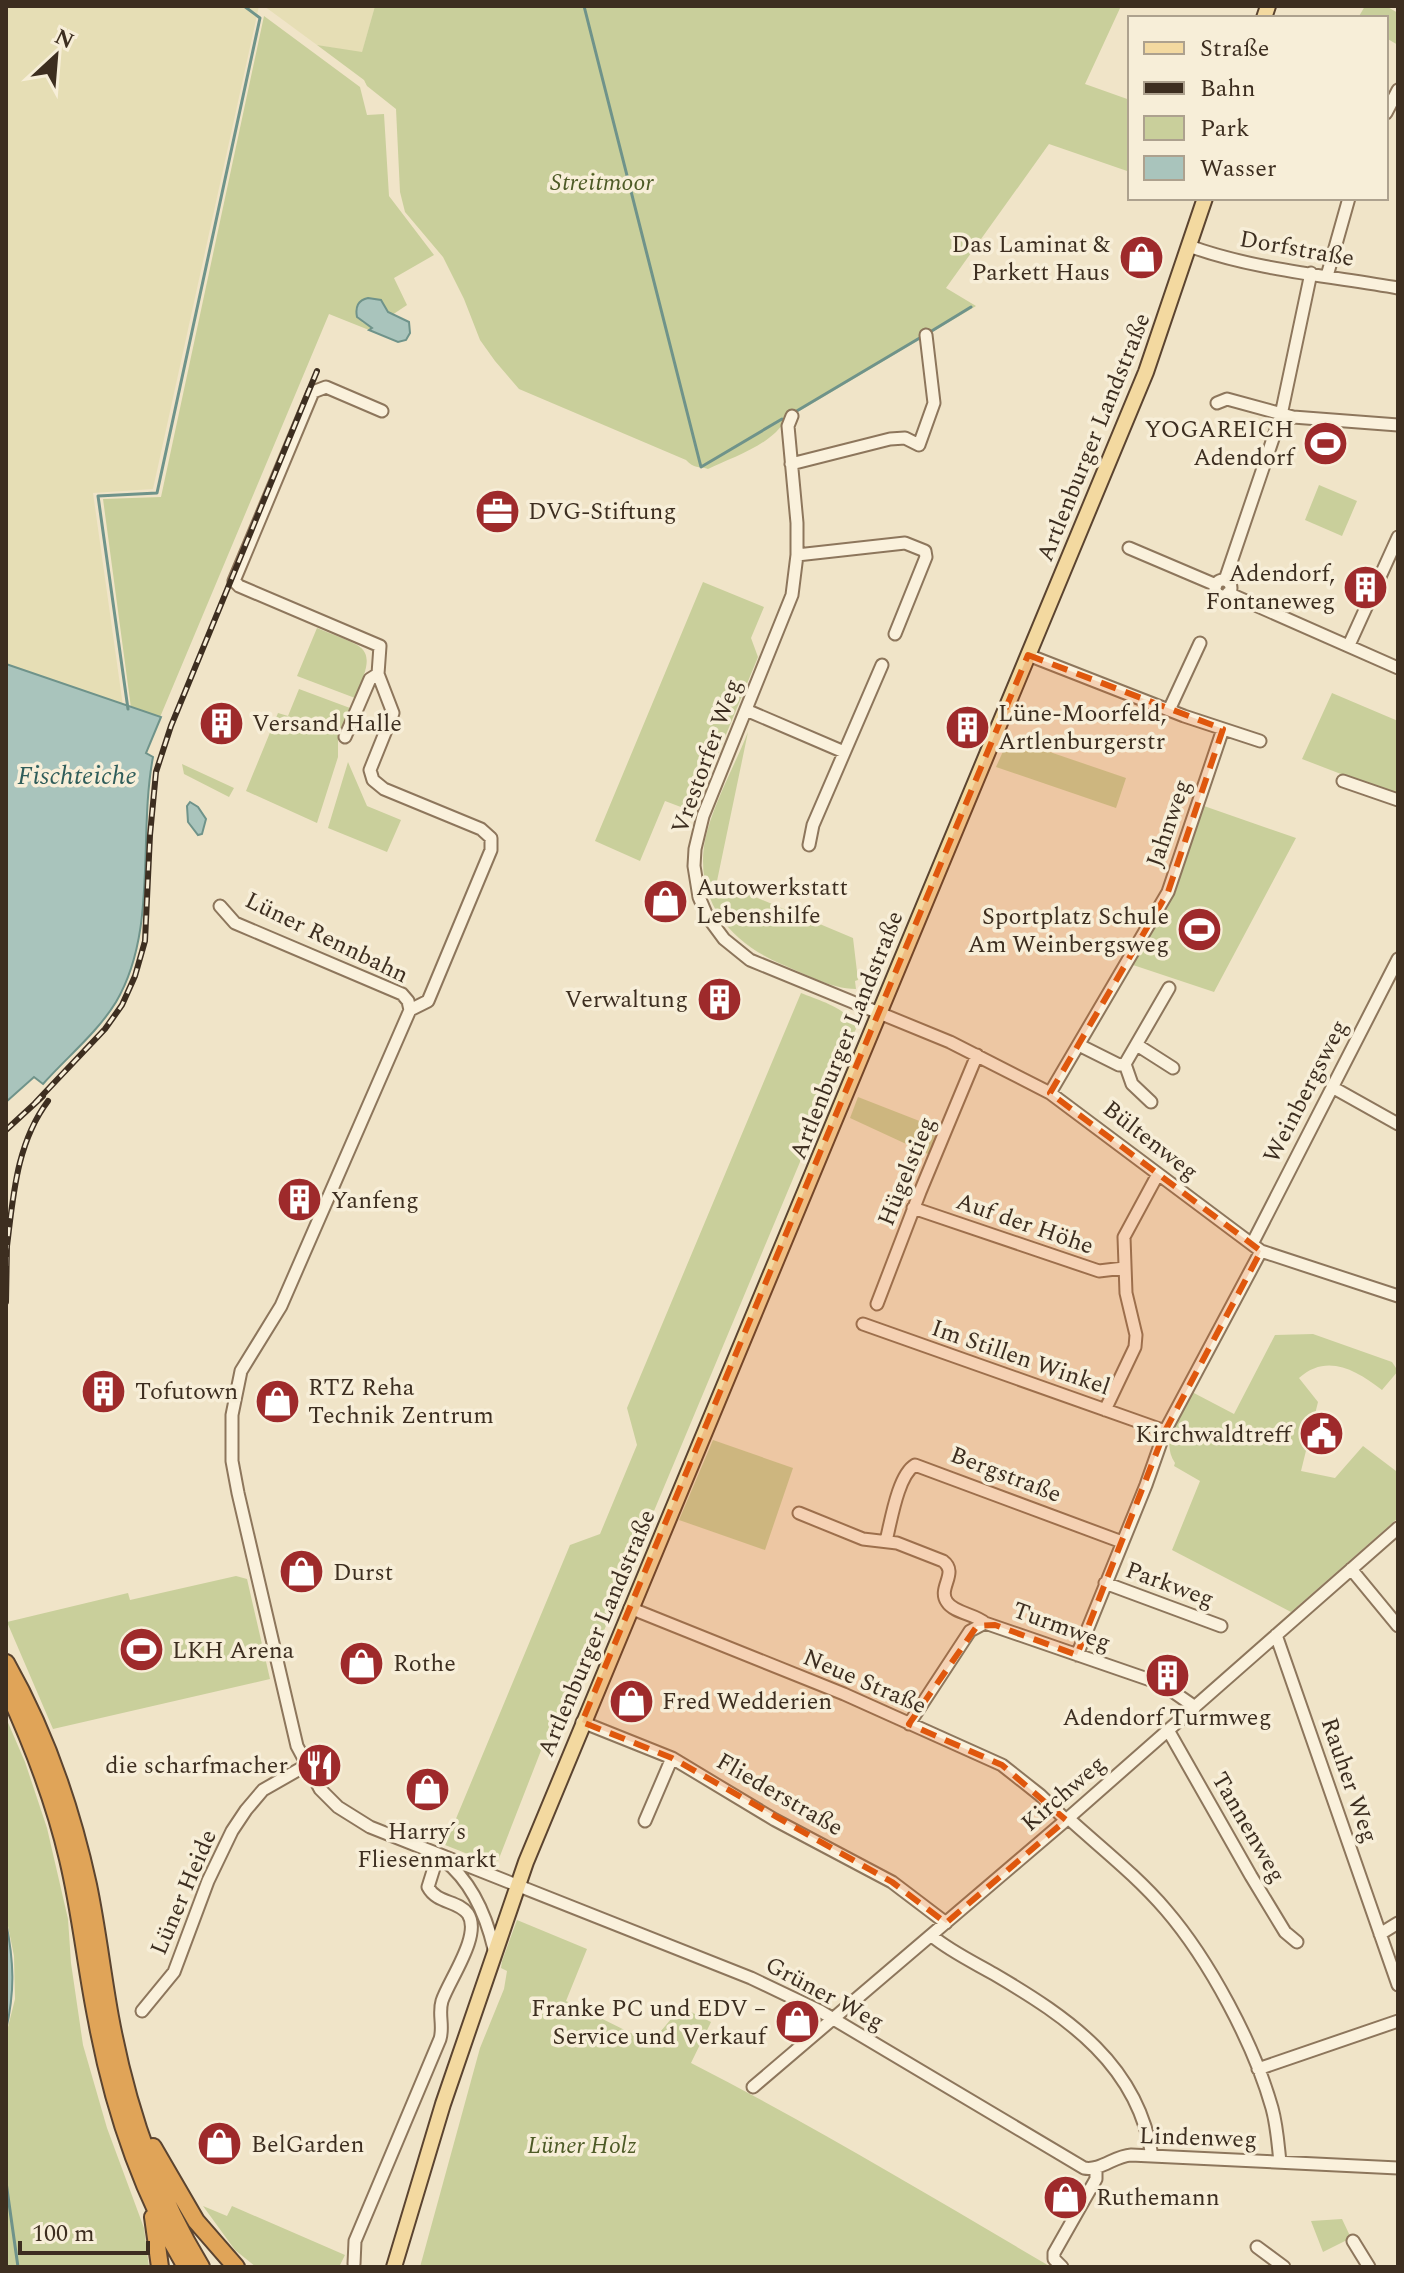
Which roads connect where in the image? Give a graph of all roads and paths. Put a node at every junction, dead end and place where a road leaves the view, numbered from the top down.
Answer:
1 (1398, 90) edge
2 (1388, 109) edge
3 (1204, 200) edge
4 (1348, 200) edge
5 (1189, 246) junction
6 (1311, 273) junction
7 (1327, 276) junction
8 (1398, 288) edge
9 (926, 335) dead end
10 (1217, 403) dead end
11 (382, 411) dead end
12 (1281, 415) junction
13 (792, 416) dead end
14 (1398, 425) edge
15 (791, 464) junction
16 (1398, 537) edge
17 (1129, 548) dead end
18 (797, 555) junction
19 (1220, 583) junction
20 (895, 634) dead end
21 (1200, 643) dead end
22 (1349, 645) junction
23 (1028, 655) junction
24 (882, 665) dead end
25 (1398, 668) edge
26 (378, 674) junction
27 (746, 710) junction
28 (1169, 710) junction
29 (1223, 729) junction
30 (345, 737) dead end
31 (1260, 741) dead end
32 (844, 752) junction
33 (1343, 781) dead end
34 (1398, 800) edge
35 (809, 845) dead end
36 (220, 906) dead end
37 (1398, 959) edge
38 (1169, 988) dead end
39 (410, 1010) junction
40 (879, 1013) junction
41 (1079, 1045) junction
42 (1137, 1045) junction
43 (977, 1055) junction
44 (1125, 1064) junction
45 (1173, 1068) dead end
46 (1332, 1087) junction
47 (1050, 1093) junction
48 (1151, 1102) dead end
49 (1398, 1124) edge
50 (1158, 1174) junction
51 (913, 1208) junction
52 (1256, 1248) junction
53 (1124, 1268) junction
54 (1398, 1296) edge
55 (877, 1304) dead end
56 (863, 1324) dead end
57 (1105, 1410) junction
58 (1165, 1431) junction
59 (799, 1513) dead end
60 (1398, 1528) edge
61 (886, 1541) junction
62 (1122, 1542) junction
63 (1351, 1569) junction
64 (1105, 1583) junction
65 (630, 1608) junction
66 (985, 1623) junction
67 (1221, 1626) dead end
68 (1398, 1626) edge
69 (1276, 1635) junction
70 (1077, 1655) junction
71 (6, 1663) edge
72 (6, 1687) edge
73 (1195, 1707) junction
74 (582, 1722) junction
75 (909, 1724) junction
76 (1168, 1730) junction
77 (672, 1758) junction
78 (305, 1766) junction
79 (1067, 1819) junction
80 (645, 1821) dead end
81 (438, 1855) junction
82 (517, 1885) junction
83 (946, 1923) junction
84 (1398, 1923) edge
85 (1380, 1934) junction
86 (932, 1936) junction
87 (1297, 1942) dead end
88 (494, 1949) junction
89 (1398, 1985) edge
90 (142, 2011) dead end
91 (834, 2020) junction
92 (1398, 2021) edge
93 (1258, 2069) junction
94 (753, 2087) dead end
95 (132, 2110) junction
96 (1152, 2156) junction
97 (1280, 2162) junction
98 (1096, 2168) junction
99 (1398, 2168) edge
100 (148, 2192) junction
101 (1353, 2241) dead end
102 (1257, 2247) dead end
103 (354, 2264) dead end
104 (160, 2267) edge
105 (186, 2267) edge
106 (201, 2267) edge
107 (236, 2267) edge
108 (394, 2267) edge
109 (1062, 2267) edge
110 (1284, 2267) edge
111 (1369, 2267) edge

1 - 2 street
3 - 5 main road, Artlenburger Landstraße
4 - 7 street
5 - 6 street, Dorfstraße
5 - 23 main road, Artlenburger Landstraße
6 - 7 street, Dorfstraße
6 - 12 street
7 - 8 street, Dorfstraße
9 - 15 street
10 - 12 street
11 - 26 street
12 - 14 street
12 - 19 street
13 - 15 street, Vrestorfer Weg
15 - 18 street, Vrestorfer Weg
16 - 22 street
17 - 19 street
18 - 20 street
18 - 27 street, Vrestorfer Weg
19 - 22 street
21 - 28 street
22 - 25 street
23 - 28 street
23 - 40 main road, Artlenburger Landstraße
24 - 32 street
26 - 30 street
26 - 39 street, Lüner Rennbahn
27 - 32 street
27 - 40 street, Vrestorfer Weg
28 - 29 street
29 - 31 street
29 - 41 street, Jahnweg
32 - 35 street
33 - 34 street
36 - 39 street, Lüner Rennbahn
37 - 46 street, Weinbergsweg
38 - 42 street
39 - 78 street, Lüner Rennbahn
40 - 43 street, Bültenweg
40 - 65 main road, Artlenburger Landstraße
41 - 44 street
41 - 47 street, Jahnweg
42 - 44 street
42 - 45 street
43 - 47 street, Bültenweg
43 - 51 street, Hügelstieg
44 - 48 street
46 - 49 street
46 - 52 street, Weinbergsweg
47 - 50 street, Bültenweg
50 - 52 street, Bültenweg
50 - 53 street
51 - 53 street, Auf der Höhe
51 - 55 street, Hügelstieg
52 - 54 street, Bültenweg
52 - 58 street, Weinbergsweg
53 - 57 street
56 - 57 street, Im Stillen Winkel
57 - 58 street, Im Stillen Winkel
58 - 62 street, Weinbergsweg
59 - 61 street
60 - 63 street, Kirchweg
61 - 62 street, Bergstraße
61 - 66 street
62 - 64 street, Weinbergsweg
63 - 68 street
63 - 69 street, Kirchweg
64 - 67 street, Parkweg
64 - 70 street, Weinbergsweg
65 - 74 main road, Artlenburger Landstraße
65 - 75 street, Neue Straße
66 - 70 street, Turmweg
66 - 75 street, Turmweg
69 - 73 street, Kirchweg
69 - 85 street, Rauher Weg
70 - 73 street, Turmweg
71 - 95 highway
72 - 100 highway
73 - 76 street, Kirchweg
74 - 77 street, Fliederstraße
74 - 82 main road, Artlenburger Landstraße
75 - 79 street, Neue Straße
76 - 79 street, Kirchweg
76 - 87 street, Tannenweg
77 - 80 street
77 - 83 street, Fliederstraße
78 - 81 street, Lüner Rennbahn
78 - 90 street, Lüner Heide
79 - 83 street, Kirchweg
79 - 93 street, Neue Straße
81 - 82 street, Lüner Rennbahn
81 - 88 street
81 - 103 street
82 - 88 main road, Artlenburger Landstraße
82 - 91 street, Grüner Weg
83 - 86 street, Kirchweg
84 - 85 street
85 - 89 street, Rauher Weg
86 - 91 street, Kirchweg
86 - 96 street
88 - 108 main road, Artlenburger Landstraße
91 - 94 street, Kirchweg
91 - 98 street, Grüner Weg
92 - 93 street
93 - 97 street, Neue Straße
95 - 106 highway
95 - 107 highway
96 - 97 street, Lindenweg
96 - 98 street, Lindenweg
97 - 99 street, Lindenweg
98 - 109 street
100 - 104 highway
100 - 105 highway
101 - 111 street
102 - 110 street

